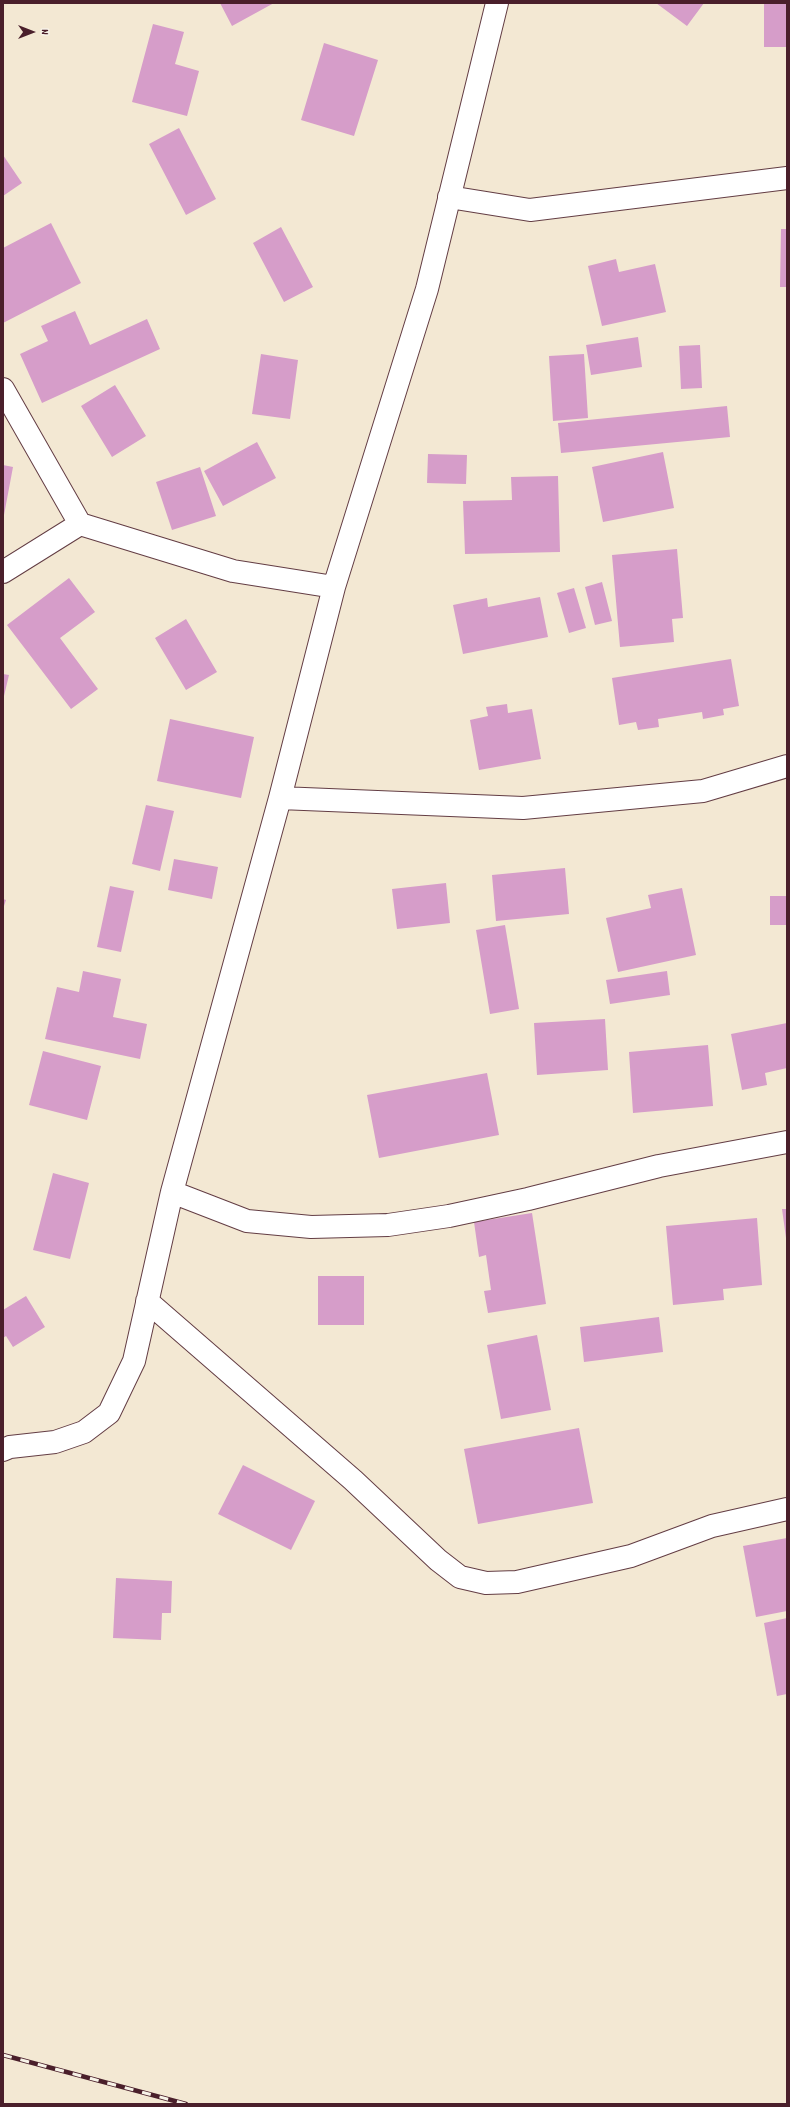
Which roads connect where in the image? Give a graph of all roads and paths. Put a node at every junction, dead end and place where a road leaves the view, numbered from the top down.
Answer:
1 (497, 3) edge
2 (787, 178) edge
3 (449, 197) junction
4 (3, 389) edge
5 (80, 524) junction
6 (3, 572) edge
7 (334, 587) junction
8 (787, 766) edge
9 (280, 798) junction
10 (787, 1142) edge
11 (172, 1192) junction
12 (147, 1301) junction
13 (5, 1444) edge
14 (787, 1509) edge

1 - 3 street
2 - 3 street
3 - 7 street
4 - 5 street
5 - 6 street
5 - 7 street
7 - 9 street
8 - 9 street
9 - 11 street
10 - 11 street
11 - 12 street
12 - 13 street
12 - 14 street

